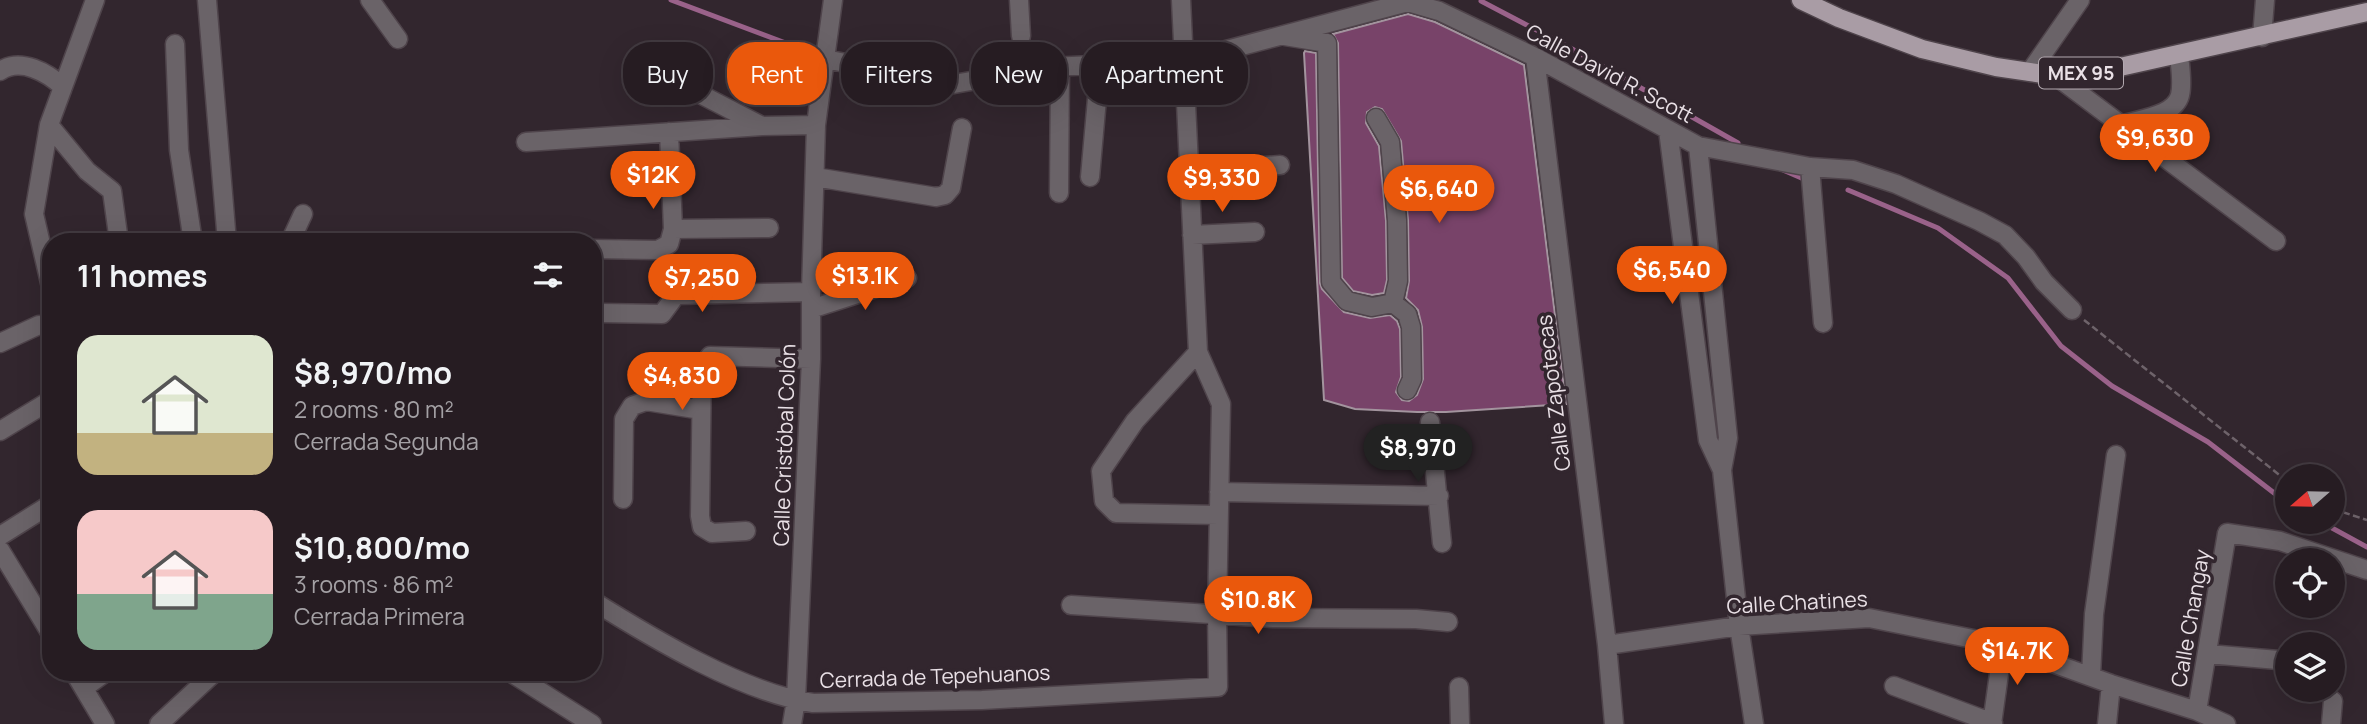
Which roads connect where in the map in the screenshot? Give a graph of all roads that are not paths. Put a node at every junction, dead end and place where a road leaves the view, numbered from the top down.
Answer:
1 (94, 0) edge
2 (207, 0) edge
3 (370, 0) edge
4 (833, 0) edge
5 (1019, 0) edge
6 (1181, 0) edge
7 (1801, 0) edge
8 (2080, 0) edge
9 (2264, 0) edge
10 (2367, 12) edge
11 (1280, 35) junction
12 (1021, 36) dead end
13 (2262, 37) junction
14 (398, 39) dead end
15 (1184, 42) edge
16 (175, 44) dead end
17 (827, 44) edge
18 (1248, 44) edge
19 (2179, 54) junction
20 (1535, 57) junction
21 (827, 59) edge
22 (0, 71) edge
23 (2030, 72) junction
24 (2056, 76) junction
25 (971, 81) edge
26 (63, 88) junction
27 (713, 101) edge
28 (819, 105) edge
29 (1056, 105) edge
30 (1096, 105) edge
31 (1187, 105) edge
32 (1376, 118) dead end
33 (49, 125) junction
34 (816, 125) junction
35 (2121, 125) junction
36 (762, 126) junction
37 (962, 128) dead end
38 (1668, 130) junction
39 (669, 132) junction
40 (526, 142) dead end
41 (1698, 146) junction
42 (1280, 165) dead end
43 (1810, 167) junction
44 (1190, 171) junction
45 (815, 177) junction
46 (1090, 177) dead end
47 (1059, 193) dead end
48 (303, 214) dead end
49 (769, 228) dead end
50 (1706, 228) junction
51 (673, 229) junction
52 (1682, 229) junction
53 (1255, 232) dead end
54 (118, 233) edge
55 (192, 233) edge
56 (226, 233) edge
57 (294, 233) edge
58 (1192, 235) junction
59 (2276, 241) dead end
60 (42, 248) edge
61 (602, 249) edge
62 (907, 278) dead end
63 (1713, 297) junction
64 (1690, 299) junction
65 (811, 301) junction
66 (1392, 303) junction
67 (2073, 310) road end
68 (602, 313) dead end
69 (1823, 323) dead end
70 (38, 325) dead end
71 (0, 343) edge
72 (1198, 352) junction
73 (811, 359) junction
74 (1722, 382) junction
75 (1701, 384) junction
76 (1406, 390) dead end
77 (42, 405) edge
78 (701, 410) junction
79 (1430, 422) dead end
80 (0, 431) edge
81 (2116, 455) dead end
82 (1722, 470) junction
83 (1219, 492) junction
84 (1439, 496) junction
85 (622, 499) dead end
86 (42, 510) edge
87 (1218, 516) junction
88 (746, 531) dead end
89 (0, 536) edge
90 (1442, 543) dead end
91 (0, 550) edge
92 (2367, 570) edge
93 (1071, 605) dead end
94 (602, 606) edge
95 (42, 608) edge
96 (1217, 613) junction
97 (1448, 622) dead end
98 (1739, 626) junction
99 (1607, 645) junction
100 (2003, 645) junction
101 (2208, 654) junction
102 (2275, 660) edge
103 (2091, 676) junction
104 (80, 681) edge
105 (94, 681) edge
106 (205, 681) edge
107 (524, 681) edge
108 (2111, 684) junction
109 (1894, 686) dead end
110 (1460, 687) dead end
111 (84, 688) junction
112 (796, 700) junction
113 (2333, 702) edge
114 (2197, 710) junction
115 (106, 724) edge
116 (159, 724) edge
117 (592, 724) edge
118 (792, 724) edge
119 (1460, 724) edge
120 (1614, 724) edge
121 (1754, 724) edge
122 (1992, 724) edge
123 (2107, 724) edge
124 (2226, 724) edge
125 (2331, 724) edge

1 - 26 street
2 - 56 street
3 - 14 street
4 - 17 street, Calle Cristóbal Colón
5 - 12 street
6 - 15 street
7 - 23 main road, MEX 95
8 - 23 street
9 - 13 street
10 - 13 main road, MEX 95
11 - 18 street, Calle David R. Scott
11 - 20 street, Calle David R. Scott
11 - 66 street
13 - 19 main road, MEX 95
16 - 55 street
19 - 24 main road, MEX 95
19 - 35 street
20 - 38 street, Calle David R. Scott
20 - 99 street, Calle Zapotecas
21 - 25 street, Calle David R. Scott
22 - 26 street
23 - 24 main road, MEX 95
24 - 35 street
26 - 33 street
27 - 36 street
28 - 34 street, Calle Cristóbal Colón
29 - 47 street
30 - 46 street
31 - 44 street
32 - 66 street
33 - 54 street
33 - 60 street
34 - 36 street
34 - 45 street, Calle Cristóbal Colón
35 - 59 street
36 - 39 street
37 - 45 street
38 - 41 street, Calle David R. Scott
38 - 52 street
39 - 40 street
39 - 51 street
41 - 43 street, Calle David R. Scott
41 - 50 street
42 - 44 street
43 - 67 street, Calle David R. Scott
43 - 69 street
44 - 58 street
45 - 65 street, Calle Cristóbal Colón
48 - 57 street
49 - 51 street
50 - 52 street
50 - 63 street
51 - 61 street
52 - 64 street
53 - 58 street
58 - 72 street
62 - 65 street
63 - 64 street
63 - 74 street
64 - 75 street
65 - 68 street
65 - 73 street, Calle Cristóbal Colón
66 - 76 street
70 - 71 street
72 - 83 street
72 - 87 street
73 - 78 street
73 - 112 street, Calle Cristóbal Colón
74 - 75 street
74 - 82 street
75 - 82 street
77 - 80 street
78 - 85 street
78 - 88 street
79 - 84 street
81 - 103 street
82 - 98 street
83 - 84 street
83 - 87 street
84 - 90 street
86 - 89 street
87 - 96 street
91 - 95 street
92 - 101 street, Calle Changay
93 - 96 street
94 - 112 street, Cerrada de Tepehuanos
96 - 97 street
96 - 112 street, Cerrada de Tepehuanos
98 - 99 street, Calle Chatines
98 - 100 street, Calle Chatines
98 - 121 street
99 - 120 street, Calle Zapotecas
100 - 103 street, Calle Chatines
100 - 122 street
101 - 102 street
101 - 114 street, Calle Changay
103 - 108 street, Calle Chatines
104 - 111 street
105 - 111 street
106 - 116 street
107 - 117 street
108 - 114 street, Calle Chatines
108 - 123 street
109 - 122 street
110 - 119 street
111 - 115 street
112 - 118 street, Calle Cristóbal Colón
113 - 125 street
114 - 124 street, Calle Chatines

